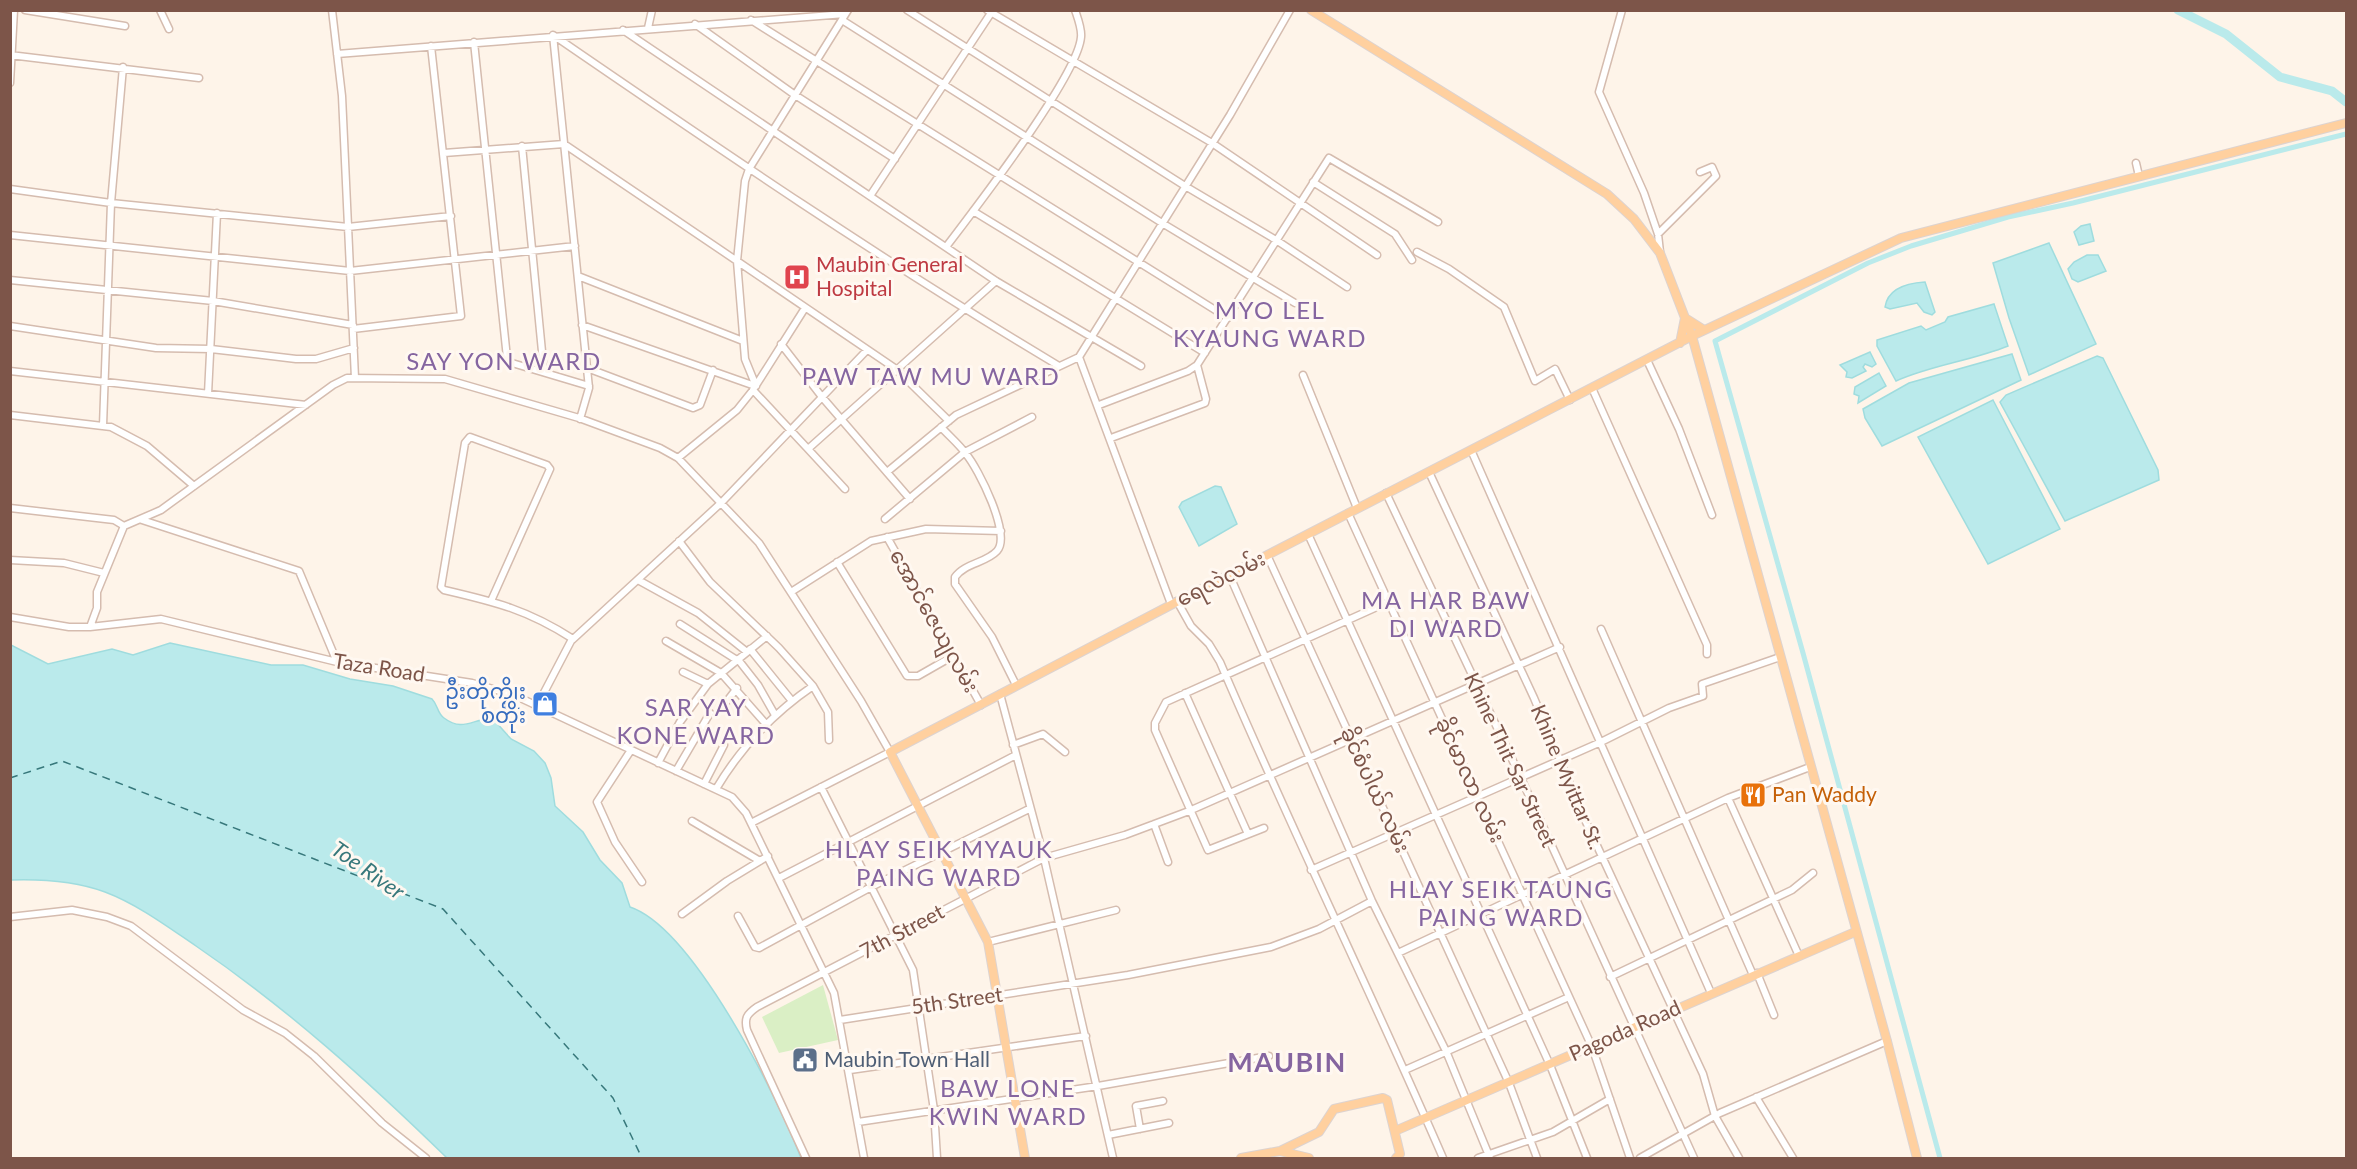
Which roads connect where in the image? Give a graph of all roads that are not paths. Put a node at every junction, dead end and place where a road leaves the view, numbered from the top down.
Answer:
1 (14, 10) edge
2 (25, 10) edge
3 (160, 10) edge
4 (332, 10) edge
5 (652, 10) edge
6 (854, 10) edge
7 (907, 10) edge
8 (1075, 10) edge
9 (1290, 10) edge
10 (1311, 10) edge
11 (1622, 10) edge
12 (989, 12) edge
13 (845, 14) edge
14 (751, 20) junction
15 (695, 24) junction
16 (125, 26) dead end
17 (648, 28) junction
18 (169, 29) dead end
19 (623, 30) junction
20 (554, 35) junction
21 (474, 42) junction
22 (431, 46) junction
23 (968, 48) junction
24 (337, 54) junction
25 (11, 55) edge
26 (816, 61) junction
27 (1073, 62) junction
28 (123, 67) junction
29 (200, 78) dead end
30 (10, 83) edge
31 (944, 85) junction
32 (795, 95) junction
33 (1050, 100) junction
34 (2346, 123) edge
35 (918, 124) junction
36 (773, 131) junction
37 (1025, 137) junction
38 (1212, 143) junction
39 (564, 144) junction
40 (522, 146) junction
41 (485, 148) junction
42 (444, 153) junction
43 (895, 159) junction
44 (2136, 163) dead end
45 (749, 169) junction
46 (1700, 172) dead end
47 (999, 175) junction
48 (2139, 176) junction
49 (1313, 182) junction
50 (1185, 186) junction
51 (10, 189) edge
52 (870, 196) junction
53 (111, 203) junction
54 (1299, 203) junction
55 (973, 211) junction
56 (217, 213) junction
57 (451, 216) junction
58 (1438, 222) dead end
59 (1162, 223) junction
60 (348, 227) junction
61 (1658, 234) junction
62 (10, 235) edge
63 (1276, 240) junction
64 (110, 246) junction
65 (574, 246) junction
66 (946, 247) junction
67 (532, 250) junction
68 (1417, 252) dead end
69 (1660, 253) junction
70 (1377, 255) dead end
71 (495, 256) junction
72 (215, 257) junction
73 (456, 258) junction
74 (1412, 260) dead end
75 (736, 261) junction
76 (1138, 262) junction
77 (350, 271) junction
78 (578, 276) junction
79 (1252, 278) junction
80 (10, 280) edge
81 (996, 281) junction
82 (1347, 287) dead end
83 (109, 290) junction
84 (1114, 299) junction
85 (213, 301) junction
86 (1295, 303) dead end
87 (805, 308) junction
88 (966, 310) junction
89 (1228, 318) junction
90 (1686, 318) junction
91 (582, 325) junction
92 (10, 326) edge
93 (353, 327) junction
94 (1704, 330) junction
95 (1091, 335) junction
96 (1692, 336) junction
97 (107, 339) junction
98 (743, 341) junction
99 (1680, 343) junction
100 (782, 344) junction
101 (354, 348) junction
102 (211, 349) junction
103 (867, 350) junction
104 (1205, 353) junction
105 (1079, 357) junction
106 (1647, 360) junction
107 (1197, 365) junction
108 (1059, 366) junction
109 (1141, 366) dead end
110 (587, 368) junction
111 (897, 369) junction
112 (10, 370) edge
113 (712, 370) junction
114 (544, 372) junction
115 (1303, 375) dead end
116 (355, 378) junction
117 (106, 382) junction
118 (589, 386) junction
119 (754, 388) junction
120 (1592, 388) junction
121 (208, 394) junction
122 (822, 397) junction
123 (1570, 400) junction
124 (306, 405) junction
125 (1099, 405) junction
126 (10, 415) edge
127 (1032, 417) dead end
128 (841, 418) junction
129 (580, 419) junction
130 (949, 421) junction
131 (103, 426) junction
132 (940, 428) junction
133 (790, 430) junction
134 (1111, 438) junction
135 (808, 449) junction
136 (1472, 450) junction
137 (965, 452) junction
138 (678, 458) junction
139 (887, 472) junction
140 (1429, 472) junction
141 (194, 486) junction
142 (845, 489) dead end
143 (1386, 494) junction
144 (910, 499) junction
145 (722, 502) junction
146 (10, 508) edge
147 (1357, 508) junction
148 (1348, 513) junction
149 (1712, 515) dead end
150 (885, 519) dead end
151 (142, 520) junction
152 (124, 526) junction
153 (1000, 531) junction
154 (1308, 534) junction
155 (887, 537) junction
156 (679, 541) junction
157 (1267, 555) junction
158 (10, 560) edge
159 (837, 562) junction
160 (104, 573) junction
161 (1229, 574) junction
162 (638, 580) junction
163 (791, 592) junction
164 (491, 601) junction
165 (1388, 602) junction
166 (1174, 603) junction
167 (10, 617) edge
168 (1348, 620) junction
169 (680, 624) dead end
170 (90, 627) junction
171 (1601, 629) dead end
172 (767, 636) junction
173 (1306, 638) junction
174 (573, 639) junction
175 (666, 641) dead end
176 (1560, 647) junction
177 (748, 651) junction
178 (1707, 654) dead end
179 (953, 656) junction
180 (1265, 657) junction
181 (1780, 657) junction
182 (736, 660) junction
183 (337, 662) junction
184 (1518, 665) junction
185 (683, 672) dead end
186 (721, 673) junction
187 (1225, 674) junction
188 (708, 684) junction
189 (1474, 684) junction
190 (813, 686) junction
191 (1017, 686) junction
192 (737, 688) junction
193 (1185, 693) junction
194 (1000, 694) junction
195 (792, 701) junction
196 (1435, 704) junction
197 (981, 705) junction
198 (537, 706) junction
199 (721, 709) dead end
200 (710, 713) dead end
201 (775, 715) junction
202 (1394, 722) junction
203 (765, 723) junction
204 (1641, 723) junction
205 (1352, 739) junction
206 (829, 740) dead end
207 (1601, 742) junction
208 (724, 745) dead end
209 (1013, 745) junction
210 (631, 750) junction
211 (890, 752) junction
212 (1065, 752) dead end
213 (1016, 754) junction
214 (1310, 759) junction
215 (1559, 760) junction
216 (658, 763) junction
217 (1810, 767) junction
218 (676, 771) junction
219 (1269, 776) junction
220 (1520, 776) junction
221 (704, 784) junction
222 (821, 788) junction
223 (716, 789) junction
224 (1229, 793) junction
225 (1477, 796) junction
226 (1728, 798) junction
227 (917, 805) junction
228 (1029, 809) junction
229 (1190, 811) junction
230 (1436, 814) junction
231 (1683, 820) junction
232 (692, 821) dead end
233 (751, 823) junction
234 (1154, 824) junction
235 (1264, 828) dead end
236 (1394, 832) junction
237 (1248, 834) junction
238 (1643, 838) junction
239 (848, 841) junction
240 (1350, 850) junction
241 (941, 851) junction
242 (768, 856) junction
243 (1044, 858) junction
244 (1602, 859) junction
245 (760, 861) junction
246 (1168, 862) dead end
247 (1311, 870) junction
248 (1813, 873) dead end
249 (1565, 876) junction
250 (778, 878) junction
251 (642, 882) dead end
252 (871, 887) junction
253 (1522, 895) junction
254 (966, 898) junction
255 (1773, 898) junction
256 (1372, 901) junction
257 (1116, 910) dead end
258 (682, 914) dead end
259 (1482, 914) junction
260 (10, 916) edge
261 (738, 916) dead end
262 (1729, 918) junction
263 (1334, 921) junction
264 (1059, 924) junction
265 (802, 925) junction
266 (1855, 932) junction
267 (1440, 933) junction
268 (896, 935) junction
269 (1688, 939) junction
270 (988, 942) junction
271 (1398, 953) junction
272 (1798, 956) junction
273 (1647, 958) junction
274 (825, 972) junction
275 (1755, 974) junction
276 (1610, 977) junction
277 (1074, 983) junction
278 (1711, 993) junction
279 (998, 996) junction
280 (1569, 997) junction
281 (920, 1007) junction
282 (1672, 1009) junction
283 (1774, 1015) dead end
284 (1528, 1016) junction
285 (840, 1020) junction
286 (1632, 1028) junction
287 (1486, 1033) junction
288 (1086, 1036) junction
289 (1887, 1041) junction
290 (1006, 1046) junction
291 (1592, 1047) junction
292 (1446, 1050) junction
293 (1269, 1056) dead end
294 (927, 1058) junction
295 (1550, 1065) junction
296 (850, 1070) junction
297 (1405, 1070) junction
298 (1509, 1083) junction
299 (1098, 1086) junction
300 (1756, 1097) junction
301 (1014, 1098) junction
302 (1610, 1099) junction
303 (1163, 1101) dead end
304 (1467, 1101) junction
305 (934, 1110) junction
306 (1715, 1116) junction
307 (1426, 1118) junction
308 (858, 1122) junction
309 (1572, 1122) junction
310 (1168, 1123) dead end
311 (1140, 1129) junction
312 (1395, 1131) junction
313 (1681, 1135) junction
314 (1108, 1136) junction
315 (1531, 1142) junction
316 (1280, 1151) junction
317 (1490, 1156) edge
318 (426, 1158) edge
319 (806, 1158) edge
320 (864, 1158) edge
321 (937, 1158) edge
322 (1025, 1158) edge
323 (1113, 1158) edge
324 (1241, 1158) edge
325 (1309, 1158) edge
326 (1396, 1158) edge
327 (1443, 1158) edge
328 (1478, 1158) edge
329 (1537, 1158) edge
330 (1587, 1158) edge
331 (1630, 1158) edge
332 (1640, 1158) edge
333 (1694, 1158) edge
334 (1739, 1158) edge
335 (1793, 1158) edge
336 (1917, 1158) edge

1 - 25 street
2 - 16 street
3 - 18 street
4 - 24 street
5 - 17 street
6 - 13 street
7 - 23 street
8 - 27 street
9 - 38 street
10 - 69 main road
11 - 61 street
12 - 23 street
12 - 27 street
13 - 14 street
13 - 26 street
13 - 31 street
14 - 15 street
14 - 26 street
15 - 17 street
15 - 32 street
17 - 19 street
19 - 20 street
19 - 36 street
20 - 21 street
20 - 39 street
20 - 45 street
21 - 22 street
21 - 41 street
22 - 24 street
22 - 42 street
23 - 31 street
23 - 33 street
24 - 60 street
25 - 28 street
25 - 30 street
26 - 32 street
26 - 35 street
27 - 33 street
27 - 38 street
28 - 29 street
28 - 53 street
31 - 35 street
31 - 37 street
32 - 36 street
32 - 43 street
33 - 37 street
33 - 50 street
34 - 48 main road, ရေလဲလမ်း
35 - 43 street
35 - 47 street
36 - 45 street
36 - 52 street
37 - 47 street
37 - 59 street
38 - 50 street
38 - 54 street
39 - 40 street
39 - 65 street
39 - 75 street
40 - 41 street
40 - 67 street
41 - 42 street
41 - 71 street
42 - 57 street
43 - 52 street
44 - 48 street
45 - 75 street
45 - 88 street
46 - 61 street
47 - 55 street
47 - 76 street
48 - 94 main road, ရေလဲလမ်း
49 - 54 street
49 - 58 street
49 - 74 street
50 - 59 street
50 - 63 street
51 - 53 street
52 - 66 street
53 - 56 street
53 - 64 street
54 - 63 street
54 - 70 street
55 - 66 street
55 - 84 street
56 - 60 street
56 - 72 street
57 - 60 street
57 - 73 street
59 - 76 street
59 - 79 street
60 - 77 street
61 - 69 street
62 - 64 street
63 - 79 street
63 - 82 street
64 - 72 street
64 - 83 street
65 - 67 street
65 - 78 street
66 - 81 street
67 - 71 street
67 - 114 street
68 - 123 street
69 - 90 main road
71 - 73 street
71 - 114 street
72 - 77 street
72 - 85 street
73 - 77 street
73 - 93 street
75 - 87 street
75 - 98 street
76 - 84 street
76 - 89 street
77 - 93 street
78 - 91 street
78 - 98 street
79 - 86 street
79 - 89 street
80 - 83 street
81 - 88 street
81 - 95 street
83 - 85 street
83 - 97 street
84 - 95 street
84 - 104 street
85 - 93 street
85 - 102 street
87 - 100 street
87 - 103 street
88 - 108 street
88 - 111 street
89 - 104 street
90 - 94 main road
90 - 96 main road
90 - 99 main road
91 - 110 street
91 - 113 street
92 - 97 street
93 - 101 street
94 - 96 main road, ရေလဲလမ်း
95 - 105 street
95 - 109 street
96 - 99 main road, ရေလဲလမ်း
96 - 181 main road
97 - 102 street
97 - 117 street
98 - 119 street
99 - 106 main road, ရေလဲလမ်း
100 - 119 street
100 - 122 street
101 - 102 street
101 - 116 street
102 - 121 street
103 - 111 street
103 - 122 street
104 - 107 street
105 - 108 street
105 - 125 street
106 - 120 main road, ရေလဲလမ်း
106 - 149 street
107 - 125 street
107 - 134 street
108 - 130 street
110 - 113 street
110 - 118 street
111 - 128 street
111 - 130 street
112 - 117 street
113 - 119 street
114 - 118 street
115 - 147 street
116 - 124 street
116 - 129 street
117 - 121 street
117 - 131 street
118 - 129 street
119 - 133 street
119 - 138 street
120 - 123 main road, ရေလဲလမ်း
120 - 178 street
121 - 124 street
122 - 128 street
122 - 133 street
123 - 136 main road, ရေလဲလမ်း
124 - 141 street
125 - 134 street
126 - 131 street
127 - 137 street
128 - 135 street
128 - 139 street
129 - 138 street
130 - 132 street
131 - 141 street
132 - 137 street
132 - 139 street
133 - 135 street
133 - 145 street
134 - 166 street
135 - 142 street
136 - 140 main road, ရေလဲလမ်း
136 - 176 street
137 - 144 street
137 - 153 street
138 - 145 street
139 - 144 street
140 - 143 main road, ရေလဲလမ်း
140 - 184 street, Khine Myittar St.
141 - 151 street
143 - 147 main road, ရေလဲလမ်း
143 - 189 street, Khine Thit Sar Street
144 - 150 street
145 - 156 street
145 - 163 street
146 - 152 street
147 - 148 main road, ရေလဲလမ်း
148 - 154 main road, ရေလဲလမ်း
148 - 165 street, ခိုင်မာလာ လမ်း
151 - 152 street
151 - 183 street
152 - 160 street
153 - 155 street
153 - 191 street
154 - 157 main road, ရေလဲလမ်း
154 - 168 street
155 - 159 street
155 - 179 street, အောင်ဇေယျလမ်း
156 - 162 street
156 - 172 street
157 - 161 main road, ရေလဲလမ်း
157 - 173 street, ခိုင်စံပါယ် လမ်း
158 - 160 street
159 - 163 street
159 - 179 street
160 - 170 street
161 - 166 main road, ရေလဲလမ်း
161 - 180 street
162 - 174 street
162 - 177 street
163 - 211 street
164 - 164 street
164 - 174 street
165 - 168 street
165 - 196 street, ခိုင်မာလာ လမ်း
166 - 187 street
166 - 191 main road, ရေလဲလမ်း
167 - 170 street, Taza Road
168 - 173 street
168 - 202 street
169 - 182 street
170 - 183 street, Taza Road
171 - 204 street
172 - 177 street
172 - 190 street
173 - 180 street
173 - 205 street, ခိုင်စံပါယ် လမ်း
174 - 198 street
175 - 186 street
176 - 184 street, 7th Street
176 - 207 street
177 - 182 street
177 - 195 street
179 - 197 street, အောင်ဇေယျလမ်း
180 - 187 street
180 - 214 street
181 - 204 street
181 - 217 main road
182 - 186 street
182 - 201 street
183 - 198 street, Taza Road
184 - 189 street, 7th Street
184 - 215 street, Khine Myittar St.
185 - 188 street
186 - 188 street
186 - 192 street
187 - 193 street
187 - 219 street
188 - 216 street
189 - 196 street, 7th Street
189 - 220 street, Khine Thit Sar Street
190 - 195 street
190 - 206 street
191 - 194 main road, ရေလဲလမ်း
192 - 199 street
192 - 203 street
193 - 224 street
193 - 229 street
194 - 197 main road, ရေလဲလမ်း
194 - 209 street
195 - 201 street
196 - 202 street, 7th Street
196 - 225 street, ခိုင်မာလာ လမ်း
197 - 211 main road, ရေလဲလမ်း
198 - 210 street, Taza Road
200 - 218 street
201 - 203 street
202 - 205 street, 7th Street
202 - 230 street
203 - 223 street
204 - 207 street
204 - 231 street
205 - 214 street, 7th Street
205 - 236 street, ခိုင်စံပါယ် လမ်း
207 - 215 street
207 - 238 street
208 - 221 street
209 - 212 street
209 - 213 street
210 - 216 street, Taza Road
210 - 251 street
211 - 222 street, ရေလဲလမ်း
211 - 227 main road
213 - 227 street
213 - 228 street
214 - 219 street, 7th Street
214 - 240 street
215 - 220 street
215 - 244 street, Khine Myittar St.
216 - 218 street, Taza Road
217 - 226 street
217 - 266 main road
218 - 221 street, Taza Road
219 - 224 street, 7th Street
219 - 247 street
220 - 225 street
220 - 249 street, Khine Thit Sar Street
221 - 223 street, Taza Road
222 - 233 street, ရေလဲလမ်း
222 - 239 street
223 - 233 street, Taza Road
224 - 229 street, 7th Street
224 - 237 street
225 - 230 street
225 - 253 street, ခိုင်မာလာ လမ်း
226 - 231 street
226 - 255 street
227 - 239 street
227 - 241 main road
228 - 241 street
228 - 243 street
229 - 234 street, 7th Street
229 - 237 street
230 - 236 street
230 - 259 street
231 - 238 street
231 - 262 street
232 - 245 street
233 - 242 street, Taza Road
234 - 243 street, 7th Street
234 - 246 street
235 - 237 street
236 - 240 street
236 - 267 street, ခိုင်စံပါယ် လမ်း
238 - 244 street
238 - 269 street
239 - 250 street
239 - 252 street
240 - 247 street
240 - 256 street
241 - 252 street
241 - 254 main road
242 - 245 street
242 - 250 street, Taza Road
243 - 254 street, 7th Street
243 - 264 street
244 - 249 street
244 - 273 street, Khine Myittar St.
245 - 258 street
247 - 263 street
248 - 255 street
249 - 253 street
249 - 276 street, Khine Thit Sar Street
250 - 265 street, Taza Road
252 - 265 street
252 - 268 street
253 - 259 street
253 - 280 street, ခိုင်မာလာ လမ်း
254 - 268 street, 7th Street
254 - 270 main road
255 - 262 street
255 - 272 street
256 - 263 street, 5th Street
256 - 271 street
257 - 264 street
259 - 267 street
259 - 284 street
260 - 318 street
261 - 265 street
262 - 269 street
262 - 275 street
263 - 277 street, 5th Street
263 - 297 street
264 - 270 street
264 - 277 street
265 - 274 street, Taza Road
266 - 272 main road, Pagoda Road
266 - 289 main road
267 - 271 street
267 - 287 street, ခိုင်စံပါယ် လမ်း
268 - 274 street, 7th Street
268 - 281 street
269 - 273 street
269 - 278 street
270 - 279 main road
271 - 292 street
272 - 275 main road, Pagoda Road
273 - 276 street
273 - 282 street, Khine Myittar St.
274 - 285 street, Taza Road
274 - 319 street, 7th Street
275 - 278 main road, Pagoda Road
275 - 283 street
276 - 286 street, Khine Thit Sar Street
277 - 279 street, 5th Street
277 - 288 street
278 - 282 main road, Pagoda Road
279 - 281 street, 5th Street
279 - 290 main road
280 - 284 street
280 - 291 street, ခိုင်မာလာ လမ်း
281 - 285 street, 5th Street
281 - 294 street
282 - 286 main road, Pagoda Road
282 - 306 street, Khine Myittar St.
284 - 287 street
284 - 295 street
285 - 296 street, Taza Road
286 - 291 main road, Pagoda Road
286 - 313 street, Khine Thit Sar Street
287 - 292 street
287 - 298 street, ခိုင်စံပါယ် လမ်း
288 - 290 street
288 - 299 street
289 - 300 street
289 - 336 main road
290 - 294 street
290 - 301 main road
291 - 295 main road, Pagoda Road
291 - 302 street, ခိုင်မာလာ လမ်း
292 - 297 street
292 - 304 street
293 - 299 street
294 - 296 street
294 - 305 street
295 - 298 main road, Pagoda Road
295 - 309 street
296 - 308 street, Taza Road
297 - 307 street
298 - 304 main road, Pagoda Road
298 - 315 street, ခိုင်စံပါယ် လမ်း
299 - 301 street
299 - 314 street
300 - 306 street
300 - 335 street
301 - 305 street
301 - 322 main road
302 - 309 street
302 - 331 street, ခိုင်မာလာ လမ်း
303 - 311 street
304 - 307 main road, Pagoda Road
304 - 317 street
305 - 308 street
305 - 321 street
306 - 313 street
306 - 334 street, Khine Myittar St.
307 - 312 main road, Pagoda Road
307 - 327 street
308 - 320 street, Taza Road
309 - 315 street
309 - 330 street
310 - 311 street
311 - 314 street
312 - 316 main road
312 - 326 main road
313 - 332 street
313 - 333 street, Khine Thit Sar Street
314 - 323 street
315 - 317 street
315 - 329 street, ခိုင်စံပါယ် လမ်း
316 - 324 main road
316 - 325 main road
317 - 328 street

